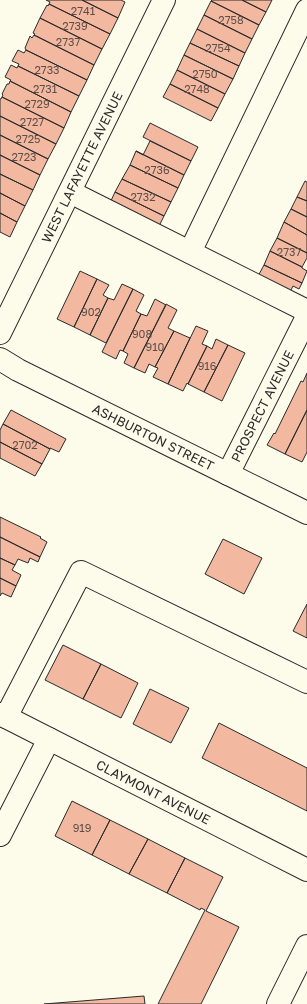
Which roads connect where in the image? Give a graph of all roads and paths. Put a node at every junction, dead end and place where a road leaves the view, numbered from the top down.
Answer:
1 (164, 0) edge
2 (307, 10) edge
3 (70, 192) junction
4 (190, 252) junction
5 (306, 318) edge
6 (0, 334) edge
7 (0, 359) edge
8 (228, 474) junction
9 (307, 513) edge
10 (307, 682) edge
11 (3, 715) edge
12 (48, 739) junction
13 (0, 836) edge
14 (307, 870) edge
15 (307, 946) edge
16 (278, 1004) edge

1 - 3 street, WEST LAFAYETTE AVENUE
2 - 4 street
3 - 4 street
3 - 6 street, WEST LAFAYETTE AVENUE
4 - 5 street
5 - 8 street, PROSPECT AVENUE
7 - 8 street, ASHBURTON STREET
8 - 9 street, ASHBURTON STREET
10 - 11 street
11 - 12 street, CLAYMONT AVENUE
12 - 13 street
12 - 14 street, CLAYMONT AVENUE
15 - 16 street

